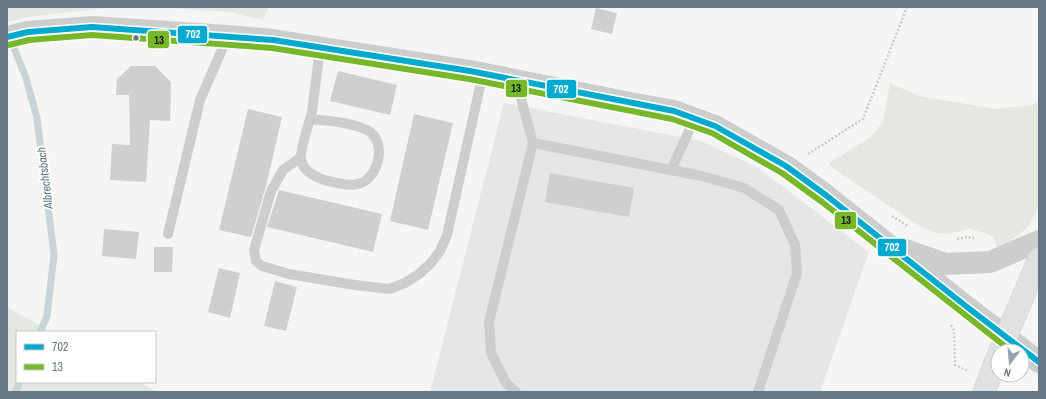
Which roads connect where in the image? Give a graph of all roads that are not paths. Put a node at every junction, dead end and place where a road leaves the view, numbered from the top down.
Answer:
1 (228, 36) junction
2 (7, 37) edge
3 (320, 48) junction
4 (483, 73) junction
5 (516, 80) junction
6 (695, 118) junction
7 (310, 119) junction
8 (533, 143) junction
9 (300, 158) junction
10 (671, 170) junction
11 (168, 234) dead end
12 (1039, 240) edge
13 (891, 246) junction
14 (1039, 259) edge
15 (996, 343) edge
16 (1003, 343) edge
17 (990, 376) edge
18 (516, 392) edge
19 (758, 392) edge
20 (984, 392) edge

1 - 2 street
1 - 3 street
1 - 11 lane
3 - 4 street
3 - 7 lane
4 - 5 street
4 - 9 lane
5 - 6 street
5 - 8 lane
6 - 10 lane
6 - 13 street
7 - 9 lane
7 - 9 lane
8 - 10 lane
8 - 18 lane
10 - 19 lane
12 - 13 street
13 - 15 street
14 - 16 main road
17 - 20 main road

